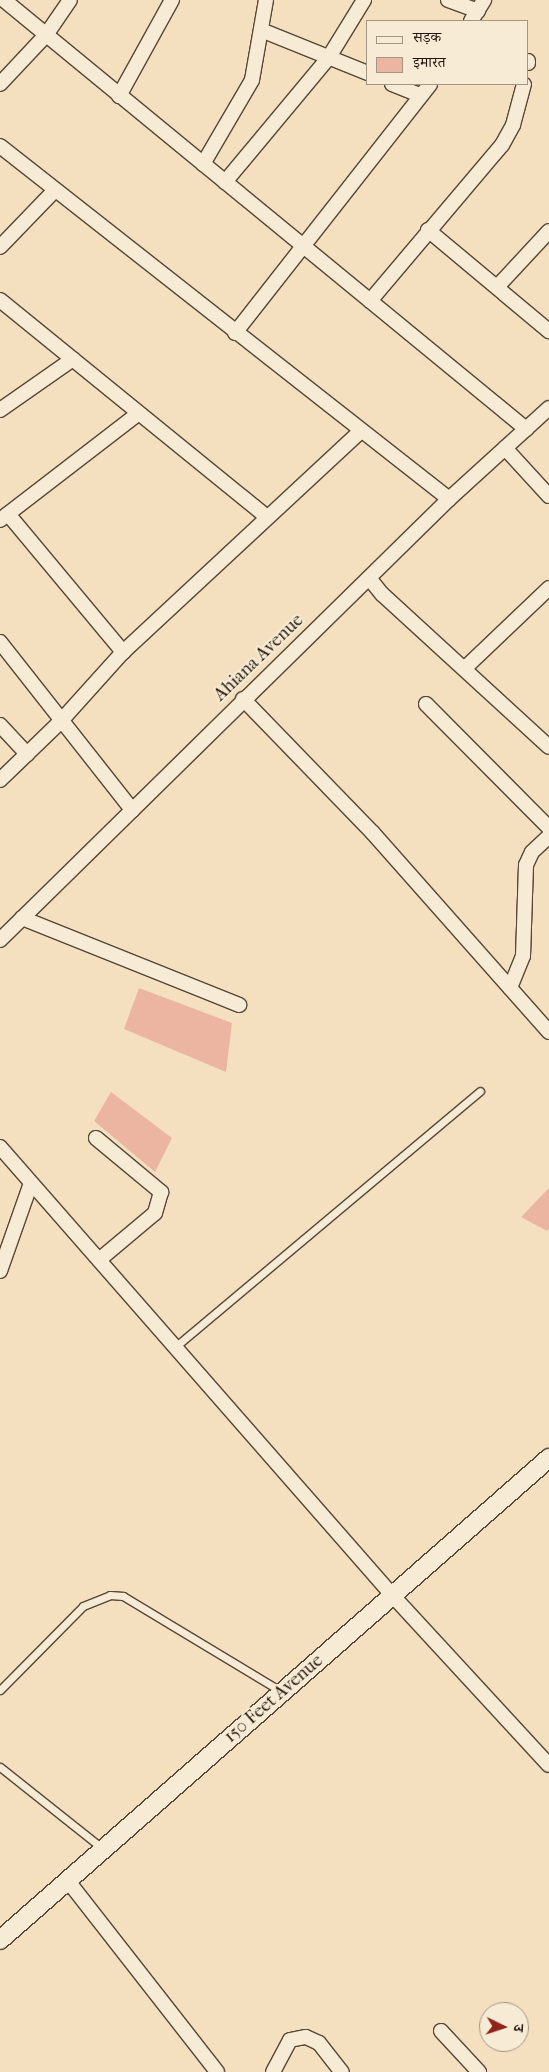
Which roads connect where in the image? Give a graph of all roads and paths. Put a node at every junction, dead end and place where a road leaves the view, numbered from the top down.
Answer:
1 (4, 0) edge
2 (70, 0) edge
3 (172, 0) edge
4 (266, 0) edge
5 (364, 0) edge
6 (448, 0) edge
7 (478, 11) edge
8 (261, 30) junction
9 (46, 35) junction
10 (329, 57) junction
11 (366, 72) edge
12 (0, 84) edge
13 (394, 85) edge
14 (429, 85) edge
15 (524, 85) edge
16 (119, 96) junction
17 (421, 96) junction
18 (0, 146) edge
19 (203, 164) junction
20 (225, 182) junction
21 (54, 191) junction
22 (428, 230) junction
23 (549, 231) edge
24 (303, 246) junction
25 (0, 247) edge
26 (497, 287) junction
27 (0, 300) edge
28 (370, 301) junction
29 (549, 331) edge
30 (235, 333) junction
31 (72, 359) junction
32 (549, 408) edge
33 (0, 410) edge
34 (139, 413) junction
35 (526, 429) junction
36 (361, 431) junction
37 (505, 448) junction
38 (549, 496) edge
39 (449, 499) junction
40 (4, 517) edge
41 (267, 517) junction
42 (369, 578) junction
43 (549, 588) edge
44 (0, 642) edge
45 (123, 652) junction
46 (465, 668) junction
47 (243, 699) junction
48 (426, 704) dead end
49 (60, 722) junction
50 (0, 725) edge
51 (549, 747) edge
52 (27, 754) junction
53 (0, 780) edge
54 (132, 810) junction
55 (549, 828) edge
56 (549, 836) edge
57 (22, 918) junction
58 (0, 940) edge
59 (510, 988) junction
60 (239, 1005) dead end
61 (549, 1032) edge
62 (480, 1091) dead end
63 (96, 1138) dead end
64 (0, 1147) edge
65 (31, 1183) junction
66 (99, 1260) junction
67 (0, 1270) edge
68 (175, 1347) junction
69 (549, 1458) edge
70 (392, 1596) junction
71 (0, 1690) edge
72 (282, 1692) junction
73 (549, 1765) edge
74 (0, 1767) edge
75 (103, 1849) junction
76 (68, 1880) junction
77 (0, 1940) edge
78 (441, 2031) dead end
79 (217, 2072) edge
80 (273, 2072) edge
81 (342, 2072) edge
82 (479, 2072) edge

1 - 9 street
2 - 9 street
3 - 16 street
4 - 8 street
5 - 10 street
6 - 7 street
8 - 10 street
8 - 19 street
9 - 12 street
9 - 16 street
10 - 11 street
10 - 20 street
13 - 17 street
14 - 17 street
15 - 22 street
16 - 19 street
17 - 24 street
18 - 21 street
19 - 20 street
20 - 24 street
21 - 25 street
21 - 30 street
22 - 26 street
22 - 28 street
23 - 26 street
24 - 28 street
24 - 30 street
26 - 29 street
27 - 31 street
28 - 35 street
30 - 36 street
31 - 33 street
31 - 34 street
32 - 35 street, Ahiana Avenue
34 - 40 street
34 - 41 street
35 - 37 street, Ahiana Avenue
36 - 39 street
36 - 41 street
37 - 38 street
37 - 39 street, Ahiana Avenue
39 - 42 street, Ahiana Avenue
40 - 45 street
41 - 45 street
42 - 46 street
42 - 47 street, Ahiana Avenue
43 - 46 street
44 - 49 street
45 - 49 street
46 - 51 street
47 - 54 street, Ahiana Avenue
47 - 59 street
48 - 55 street
49 - 52 street
49 - 54 street
50 - 52 street
52 - 53 street
54 - 57 street, Ahiana Avenue
56 - 59 street
57 - 58 street, Ahiana Avenue
57 - 60 street
59 - 61 street
62 - 68 lane
63 - 66 street
64 - 65 street
65 - 66 street
65 - 67 street
66 - 68 street
68 - 70 street
69 - 70 street, 150 Feet Avenue
70 - 72 street, 150 Feet Avenue
70 - 73 street
71 - 72 lane
72 - 75 street, 150 Feet Avenue
74 - 75 lane
75 - 76 street, 150 Feet Avenue
76 - 77 street, 150 Feet Avenue
76 - 79 street
78 - 82 street
80 - 81 street

